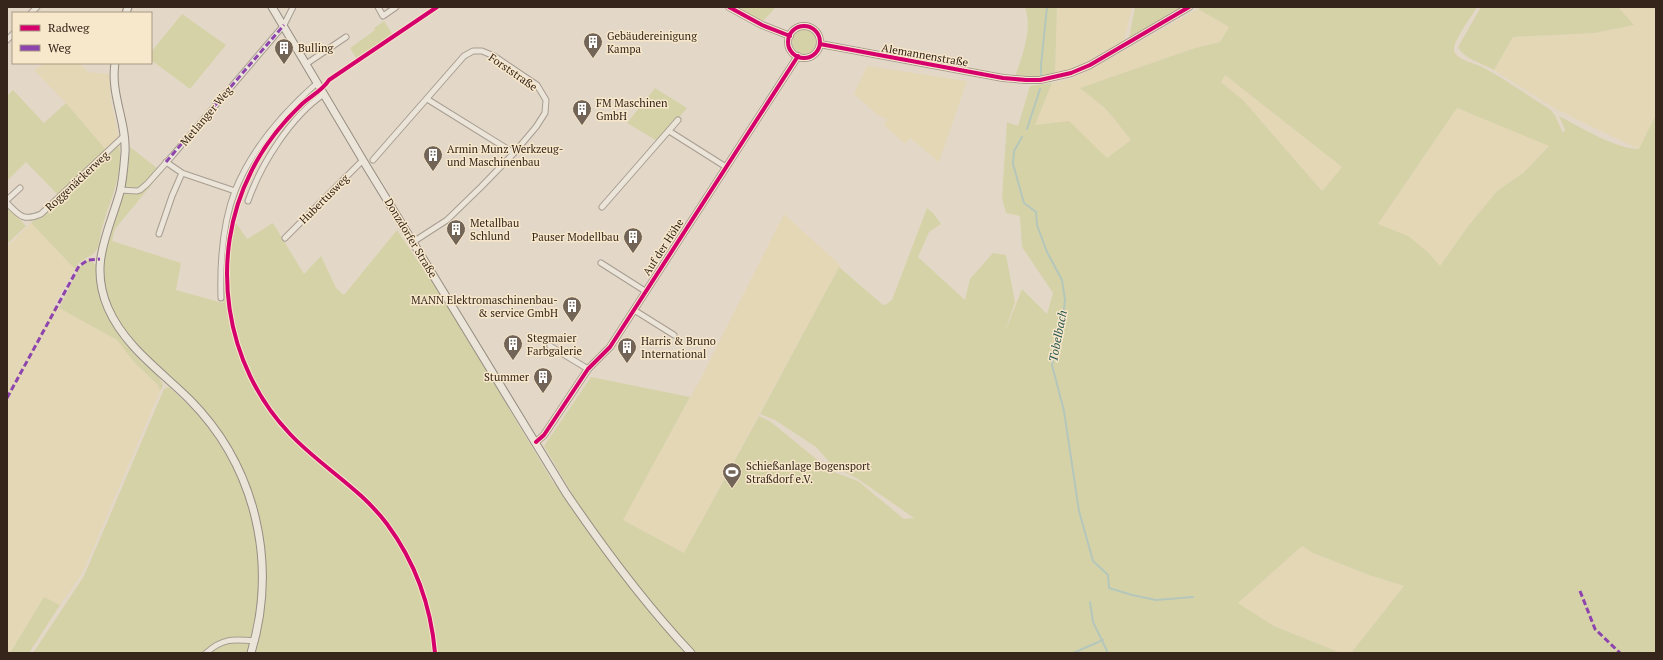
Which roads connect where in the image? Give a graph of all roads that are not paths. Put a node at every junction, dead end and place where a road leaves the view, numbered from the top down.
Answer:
1 (272, 7) edge
2 (293, 7) edge
3 (378, 7) edge
4 (396, 7) edge
5 (729, 7) edge
6 (1189, 7) edge
7 (284, 25) junction
8 (790, 36) junction
9 (346, 38) dead end
10 (820, 44) junction
11 (798, 56) junction
12 (115, 64) edge
13 (306, 64) junction
14 (317, 83) junction
15 (324, 94) junction
16 (427, 98) junction
17 (678, 120) dead end
18 (669, 131) junction
19 (124, 136) junction
20 (514, 153) junction
21 (363, 160) junction
22 (374, 160) dead end
23 (166, 162) junction
24 (726, 167) junction
25 (182, 173) junction
26 (20, 188) dead end
27 (120, 190) junction
28 (235, 191) junction
29 (248, 200) dead end
30 (7, 201) edge
31 (602, 207) dead end
32 (159, 234) dead end
33 (285, 238) dead end
34 (413, 242) junction
35 (601, 263) dead end
36 (645, 291) junction
37 (221, 298) dead end
38 (634, 310) junction
39 (674, 335) dead end
40 (550, 346) dead end
41 (588, 369) junction
42 (536, 442) junction
43 (255, 641) junction
44 (206, 653) edge
45 (252, 653) edge
46 (691, 653) edge

1 - 7 main road, Donzdorfer Straße
2 - 7 street, Metlanger Weg
3 - 4 street
5 - 8 street
6 - 10 street, Alemannenstraße
7 - 13 main road, Donzdorfer Straße
7 - 23 street, Metlanger Weg
8 - 10 street
8 - 11 street
9 - 13 street
10 - 11 street
11 - 24 street, Auf der Höhe
12 - 19 main road
13 - 14 main road, Donzdorfer Straße
14 - 15 main road, Donzdorfer Straße
14 - 28 street
15 - 21 main road, Donzdorfer Straße
15 - 29 street
16 - 20 street
16 - 20 street, Forststraße
16 - 22 street, Forststraße
17 - 18 street
18 - 24 street
18 - 31 street
19 - 27 main road
19 - 30 street, Roggenäckerweg
20 - 34 street, Forststraße
21 - 33 street, Hubertusweg
21 - 34 main road, Donzdorfer Straße
23 - 25 street
23 - 27 street, Metlanger Weg
24 - 36 street, Auf der Höhe
25 - 28 street
25 - 32 street
26 - 30 street, Roggenäckerweg
27 - 43 main road
28 - 37 street
34 - 42 main road, Donzdorfer Straße
35 - 36 street, Auf der Höhe
36 - 38 street, Auf der Höhe
38 - 39 street
38 - 41 street, Auf der Höhe
40 - 41 street
41 - 42 street, Auf der Höhe
42 - 46 main road, Donzdorfer Straße
43 - 44 street
43 - 45 main road

